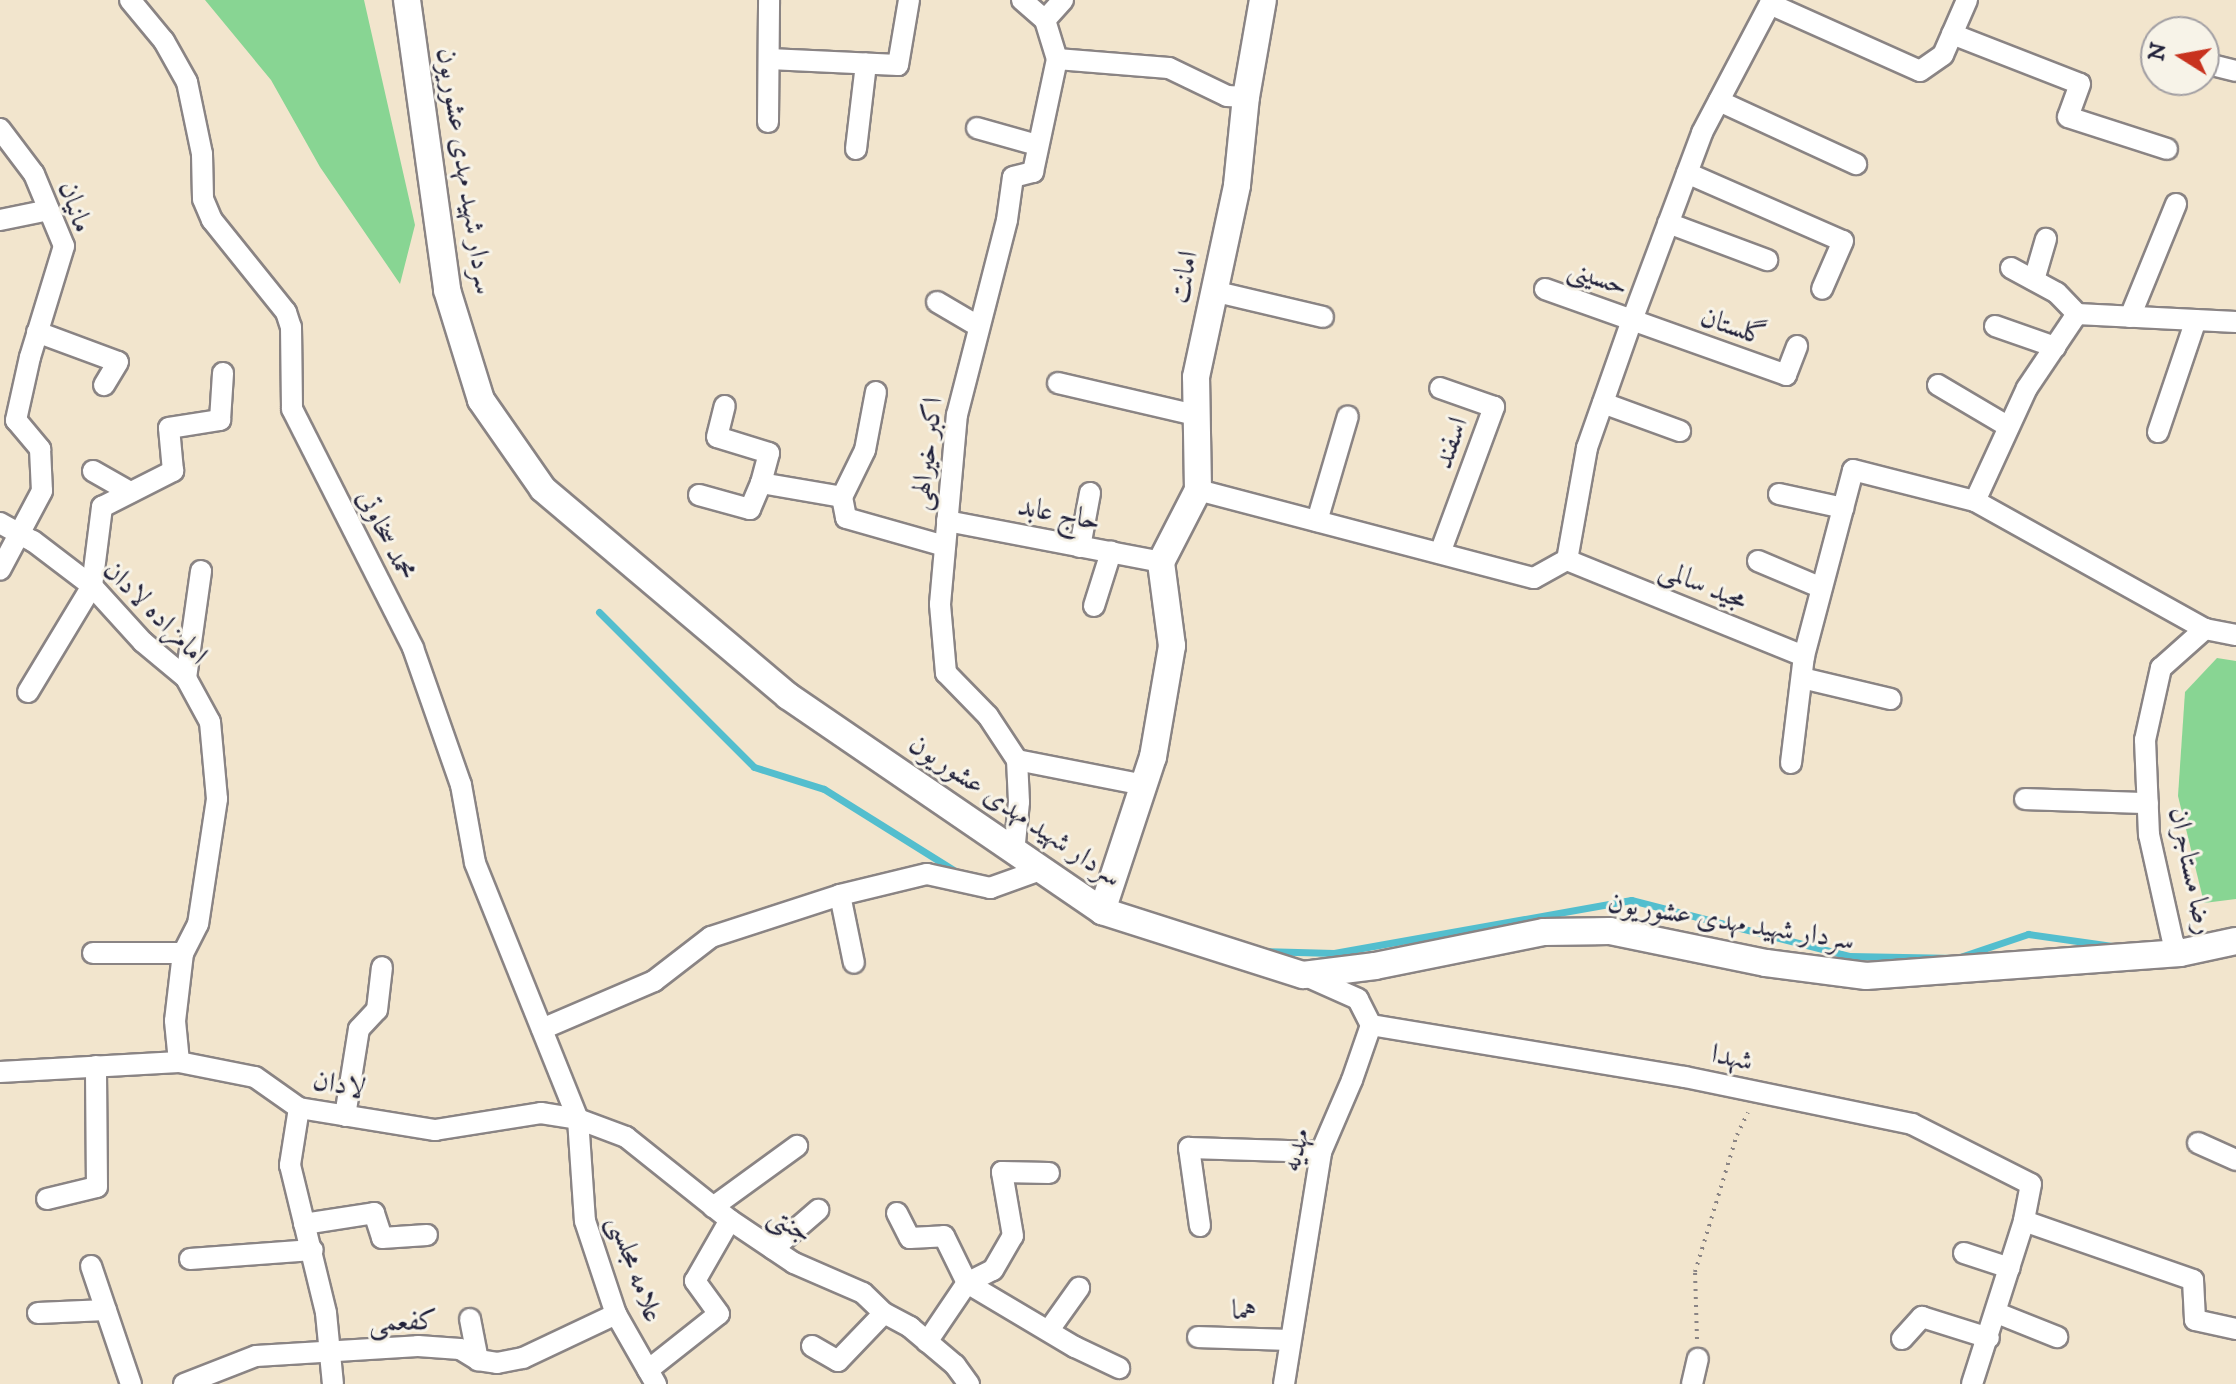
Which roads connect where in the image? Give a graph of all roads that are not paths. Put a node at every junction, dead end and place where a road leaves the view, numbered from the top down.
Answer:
1 (130, 0) edge
2 (407, 0) edge
3 (769, 0) edge
4 (909, 0) edge
5 (1022, 0) edge
6 (1063, 0) edge
7 (1263, 0) edge
8 (1967, 0) edge
9 (1771, 2) edge
10 (1045, 20) junction
11 (1952, 34) junction
12 (769, 59) junction
13 (1057, 59) junction
14 (866, 64) junction
15 (1246, 97) junction
16 (1719, 101) junction
17 (768, 122) dead end
18 (977, 128) dead end
19 (0, 129) edge
20 (1037, 145) junction
21 (856, 149) dead end
22 (2167, 149) dead end
23 (1856, 164) dead end
24 (1687, 173) junction
25 (2176, 204) dead end
26 (49, 210) junction
27 (0, 220) edge
28 (1668, 223) junction
29 (2046, 239) dead end
30 (1767, 260) dead end
31 (2011, 268) dead end
32 (2034, 280) junction
33 (1545, 289) dead end
34 (1822, 289) dead end
35 (1213, 291) junction
36 (937, 302) dead end
37 (2077, 314) junction
38 (1323, 317) dead end
39 (2130, 317) junction
40 (1632, 320) junction
41 (2196, 320) junction
42 (2236, 322) edge
43 (978, 326) junction
44 (1995, 326) dead end
45 (37, 332) junction
46 (1797, 346) dead end
47 (2055, 347) junction
48 (223, 373) dead end
49 (1058, 383) dead end
50 (104, 385) dead end
51 (1938, 385) dead end
52 (1440, 388) dead end
53 (876, 392) dead end
54 (1603, 403) junction
55 (725, 406) dead end
56 (1196, 415) junction
57 (1348, 416) dead end
58 (8, 418) edge
59 (2009, 427) junction
60 (1680, 431) dead end
61 (2158, 432) dead end
62 (93, 471) dead end
63 (761, 483) junction
64 (1198, 490) junction
65 (130, 492) junction
66 (1090, 493) dead end
67 (1779, 494) dead end
68 (699, 495) dead end
69 (842, 497) junction
70 (1975, 501) junction
71 (1843, 508) junction
72 (947, 521) junction
73 (1317, 521) junction
74 (0, 523) edge
75 (19, 534) junction
76 (945, 546) junction
77 (1080, 547) junction
78 (1111, 552) junction
79 (1440, 553) junction
80 (1567, 560) junction
81 (1758, 561) dead end
82 (1161, 562) junction
83 (0, 570) edge
84 (201, 571) dead end
85 (92, 586) junction
86 (1822, 588) junction
87 (1094, 606) dead end
88 (2205, 629) junction
89 (2236, 635) edge
90 (1804, 656) junction
91 (186, 678) junction
92 (1802, 678) junction
93 (28, 692) dead end
94 (1891, 699) dead end
95 (1017, 760) junction
96 (1791, 763) dead end
97 (1144, 785) junction
98 (2025, 799) dead end
99 (2148, 803) junction
100 (1014, 853) junction
101 (1043, 869) junction
102 (840, 895) junction
103 (1102, 911) junction
104 (2236, 941) edge
105 (93, 953) dead end
106 (183, 953) junction
107 (2180, 953) junction
108 (854, 963) dead end
109 (382, 967) dead end
110 (1303, 975) junction
111 (1371, 1025) junction
112 (542, 1029) junction
113 (179, 1062) junction
114 (96, 1066) junction
115 (0, 1072) edge
116 (299, 1108) junction
117 (345, 1116) junction
118 (578, 1119) junction
119 (2198, 1143) dead end
120 (797, 1146) dead end
121 (1321, 1152) junction
122 (2236, 1160) edge
123 (1049, 1173) dead end
124 (47, 1199) dead end
125 (713, 1207) junction
126 (818, 1210) dead end
127 (897, 1213) dead end
128 (730, 1220) junction
129 (2024, 1221) junction
130 (304, 1224) junction
131 (1200, 1226) dead end
132 (427, 1235) dead end
133 (773, 1249) junction
134 (313, 1250) junction
135 (1964, 1253) dead end
136 (190, 1259) dead end
137 (91, 1266) dead end
138 (2010, 1268) junction
139 (967, 1283) junction
140 (1079, 1288) dead end
141 (106, 1310) junction
142 (38, 1313) dead end
143 (884, 1313) junction
144 (1997, 1313) junction
145 (616, 1314) junction
146 (470, 1319) dead end
147 (2236, 1329) edge
148 (1049, 1330) junction
149 (1198, 1337) dead end
150 (2057, 1337) dead end
151 (1989, 1338) junction
152 (1902, 1339) dead end
153 (1288, 1340) junction
154 (927, 1342) junction
155 (812, 1346) dead end
156 (327, 1353) junction
157 (1698, 1359) road end
158 (478, 1360) junction
159 (1119, 1368) dead end
160 (652, 1377) edge
161 (131, 1384) edge
162 (184, 1384) edge
163 (333, 1384) edge
164 (969, 1384) edge
165 (1284, 1384) edge
166 (1692, 1384) edge
167 (1972, 1384) edge

1 - 112 street, محمد سخاوتی
2 - 100 street, سردار شهید مهدی عشوریون
3 - 12 street
4 - 14 street
5 - 10 street
6 - 10 street
7 - 15 street, امانت
8 - 11 street
9 - 11 street
9 - 16 street
10 - 13 street
11 - 22 street
12 - 14 street
12 - 17 street
13 - 15 street
13 - 20 street, اکبر خیرالهی
14 - 21 street
15 - 35 street, امانت
16 - 23 street
16 - 24 street
18 - 20 street
19 - 26 street, مانیان
20 - 43 street, اکبر خیرالهی
24 - 28 street
24 - 34 street
25 - 39 street
26 - 27 street
26 - 45 street, مانیان
28 - 30 street
28 - 40 street
29 - 32 street
31 - 32 street
32 - 37 street
33 - 40 street, حسینی
35 - 38 street
35 - 56 street, امانت
36 - 43 street
37 - 39 street
37 - 47 street
39 - 41 street
40 - 46 street, گلستان
40 - 54 street
41 - 42 street
41 - 61 street
43 - 72 street, اکبر خیرالهی
44 - 47 street
45 - 50 street
45 - 58 street, مانیان
47 - 59 street
48 - 65 street
49 - 56 street
51 - 59 street
52 - 79 street, اسفند
53 - 69 street
54 - 60 street
54 - 80 street
55 - 63 street
56 - 64 street, امانت
57 - 73 street
58 - 75 street, مانیان
59 - 70 street
62 - 65 street
63 - 68 street
63 - 69 street
64 - 73 street
64 - 82 street, امانت
65 - 85 street
66 - 77 street
67 - 71 street
69 - 76 street
70 - 71 street
70 - 88 street
71 - 86 street
72 - 76 street, اکبر خیرالهی
72 - 77 street, حاج عابد
73 - 79 street
74 - 75 street, امامزاده لادان
75 - 83 street, مانیان
75 - 85 street, امامزاده لادان
76 - 95 street, اکبر خیرالهی
77 - 78 street, حاج عابد
78 - 82 street, حاج عابد
78 - 87 street
79 - 80 street
80 - 90 street, مجید سالمی
81 - 86 street
82 - 97 street
84 - 91 street
85 - 91 street, امامزاده لادان
85 - 93 street
86 - 90 street
88 - 89 street
88 - 99 street, رضا مستاجران
90 - 92 street
91 - 106 street, امامزاده لادان
92 - 94 street
92 - 96 street
95 - 97 street
95 - 100 street
97 - 103 street
98 - 99 street
99 - 107 street, رضا مستاجران
100 - 101 street, سردار شهید مهدی عشوریون
101 - 102 street
101 - 103 street, سردار شهید مهدی عشوریون
102 - 108 street
102 - 112 street
103 - 110 street, سردار شهید مهدی عشوریون
104 - 107 street, سردار شهید مهدی عشوریون
105 - 106 street
106 - 113 street, امامزاده لادان
107 - 110 street, سردار شهید مهدی عشوریون
109 - 117 street
110 - 111 street
111 - 121 street, مهدیه
111 - 129 street, شهدا
112 - 118 street, محمد سخاوتی
113 - 114 street, لادان
113 - 116 street, لادان
114 - 115 street, لادان
114 - 124 street
116 - 117 street, لادان
116 - 130 street
117 - 118 street, لادان
118 - 125 street, جنتی
118 - 145 street, علامه مجلسی
119 - 122 street
120 - 125 street
121 - 131 street
121 - 153 street, مهدیه
123 - 139 street
125 - 128 street, جنتی
126 - 133 street
127 - 139 street
128 - 133 street, جنتی
128 - 160 street
129 - 138 street, شهدا
129 - 147 street
130 - 132 street
130 - 134 street
133 - 143 street, جنتی
134 - 136 street
134 - 156 street
135 - 138 street
137 - 141 street
138 - 144 street, شهدا
139 - 148 street
139 - 154 street
140 - 148 street
141 - 142 street
141 - 161 street
143 - 154 street, جنتی
143 - 155 street
144 - 150 street
144 - 151 street, شهدا
145 - 158 street, کفعمی
145 - 160 street, علامه مجلسی
146 - 158 street
148 - 159 street
149 - 153 street, هما
151 - 152 street
151 - 167 street, شهدا
153 - 165 street, مهدیه
154 - 164 street, جنتی
156 - 158 street, کفعمی
156 - 162 street, کفعمی
156 - 163 street
157 - 166 street

